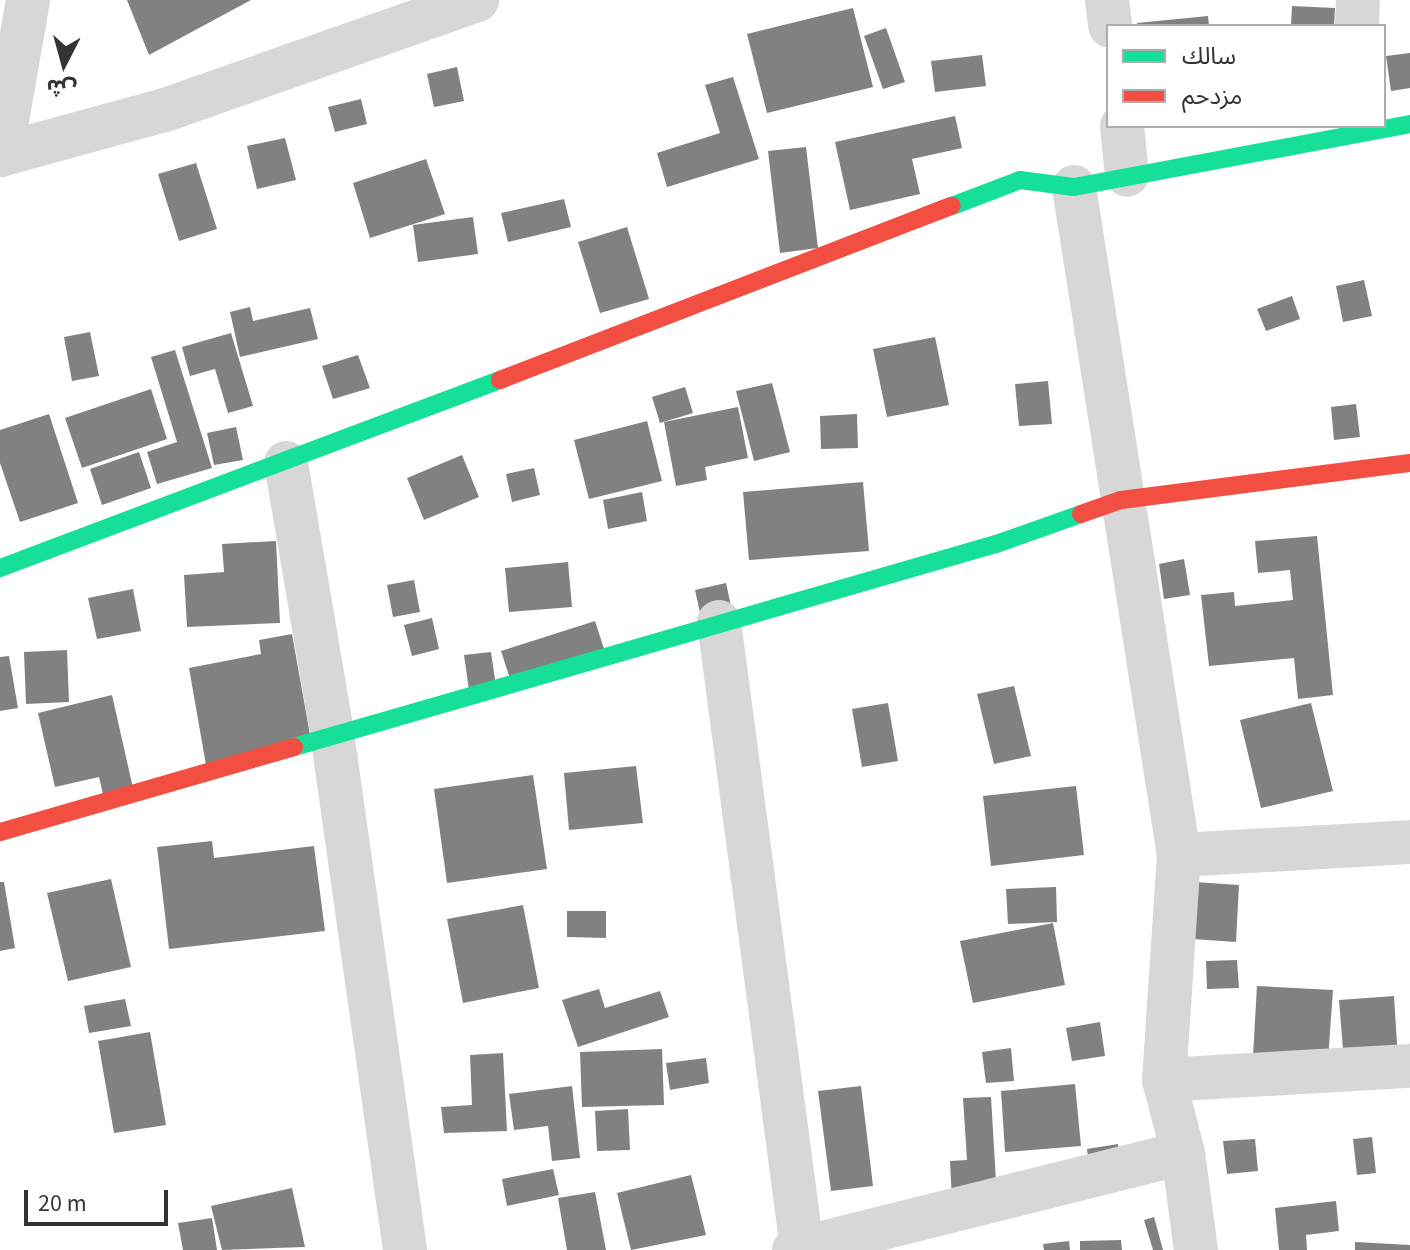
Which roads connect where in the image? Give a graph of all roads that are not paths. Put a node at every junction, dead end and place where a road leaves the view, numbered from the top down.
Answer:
1 (28, 0) edge
2 (477, 0) edge
3 (1107, 0) edge
4 (1358, 0) edge
5 (1110, 24) edge
6 (1357, 24) edge
7 (1410, 124) edge
8 (1386, 126) edge
9 (1122, 128) edge
10 (1352, 129) edge
11 (0, 155) edge
12 (1127, 175) junction
13 (1074, 187) junction
14 (286, 463) junction
15 (1410, 463) edge
16 (1121, 500) junction
17 (0, 568) edge
18 (719, 622) junction
19 (332, 733) junction
20 (0, 832) edge
21 (1410, 842) edge
22 (1179, 855) junction
23 (1410, 1066) edge
24 (1164, 1080) junction
25 (1183, 1153) junction
26 (798, 1249) edge
27 (405, 1250) edge
28 (1196, 1250) edge

1 - 11 street
2 - 11 street
3 - 5 street
4 - 6 street
7 - 8 street
9 - 12 street
10 - 12 street
12 - 13 street
13 - 14 street
13 - 16 street
14 - 17 street
14 - 19 street
15 - 16 street
16 - 18 street
16 - 22 street
18 - 19 street
18 - 26 street
19 - 20 street
19 - 27 street
21 - 22 street
22 - 24 street
23 - 24 street
24 - 25 street
25 - 26 street
25 - 28 street

